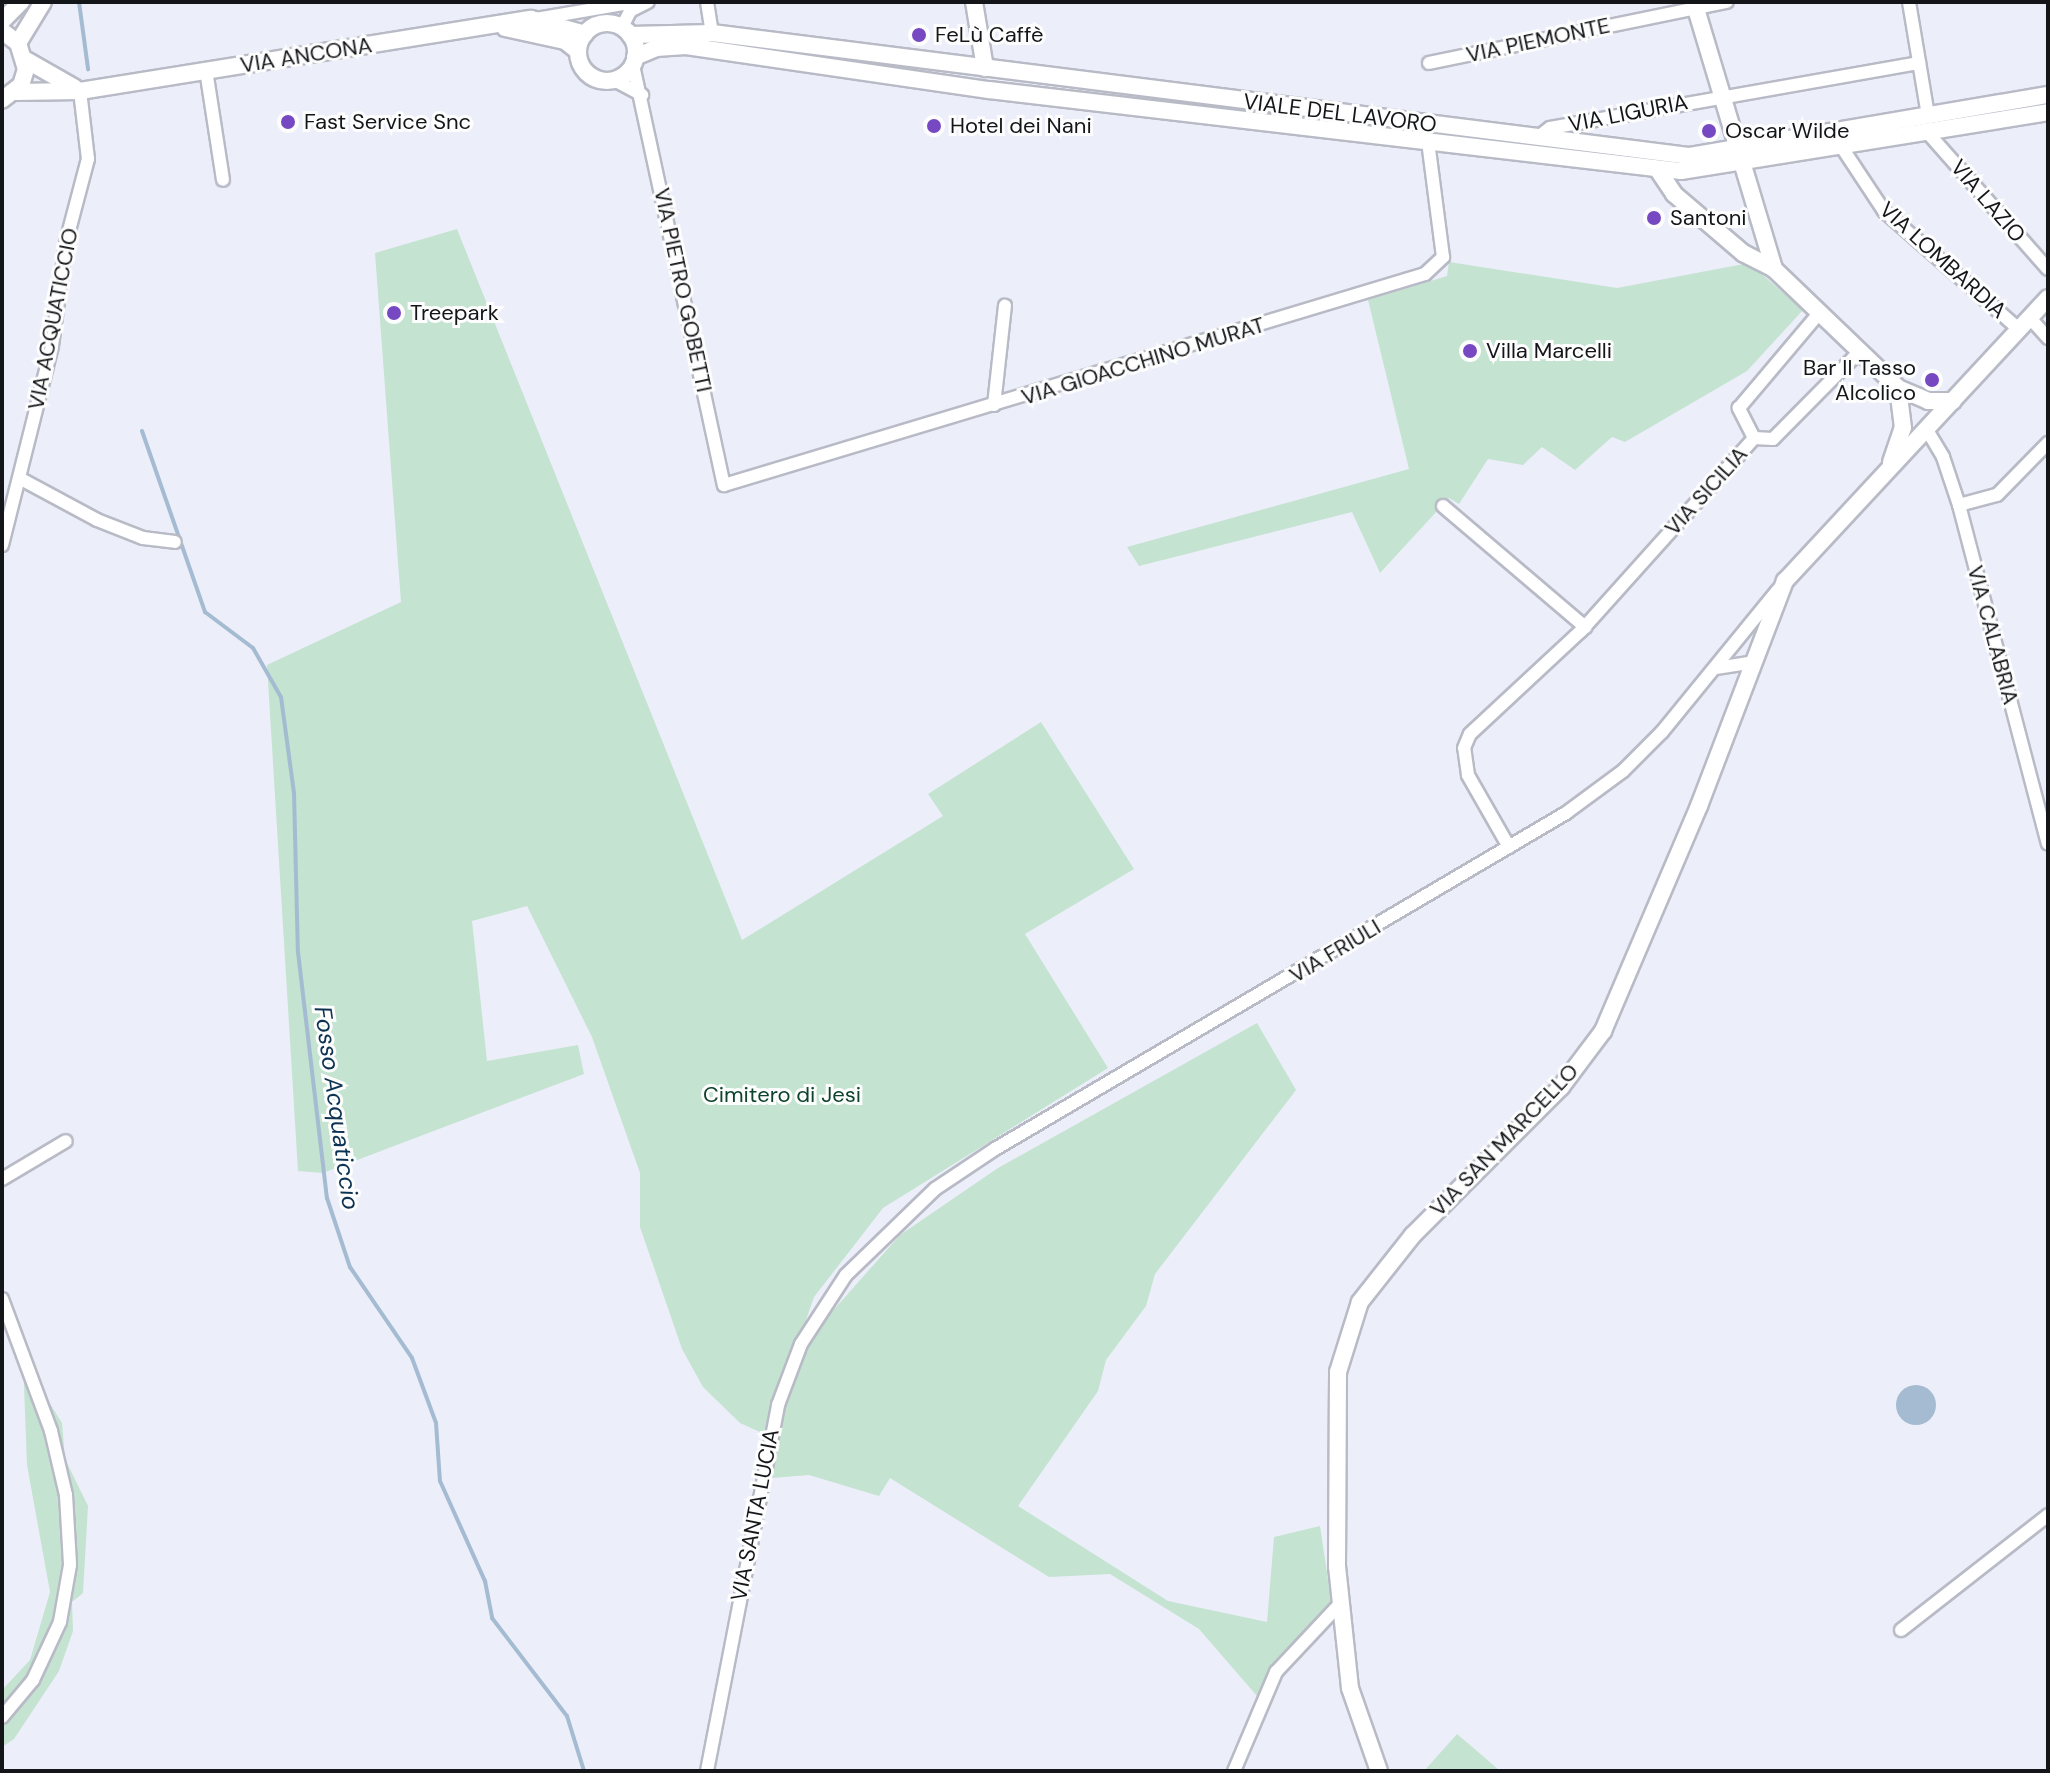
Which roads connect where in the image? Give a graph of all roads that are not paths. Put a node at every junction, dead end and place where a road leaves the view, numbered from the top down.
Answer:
1 (21, 2) edge
2 (43, 2) edge
3 (635, 2) edge
4 (648, 2) edge
5 (707, 2) edge
6 (974, 2) edge
7 (1727, 2) edge
8 (1909, 2) edge
9 (1694, 5) edge
10 (531, 19) junction
11 (2, 21) edge
12 (496, 27) junction
13 (2, 31) edge
14 (626, 31) junction
15 (712, 33) junction
16 (585, 34) junction
17 (18, 43) junction
18 (578, 51) junction
19 (26, 60) junction
20 (634, 61) junction
21 (1429, 63) dead end
22 (1919, 63) junction
23 (985, 68) junction
24 (206, 70) junction
25 (614, 80) junction
26 (80, 91) junction
27 (642, 95) junction
28 (1721, 95) junction
29 (2048, 95) edge
30 (9, 96) edge
31 (2048, 112) edge
32 (1928, 116) junction
33 (1928, 133) junction
34 (1537, 138) junction
35 (1428, 141) junction
36 (1843, 149) junction
37 (1740, 156) junction
38 (1658, 170) junction
39 (223, 180) dead end
40 (1774, 269) junction
41 (2048, 269) edge
42 (2048, 298) edge
43 (1005, 306) dead end
44 (1820, 312) junction
45 (2025, 324) junction
46 (2048, 338) edge
47 (1860, 351) junction
48 (1898, 388) junction
49 (1953, 401) junction
50 (994, 405) junction
51 (1903, 411) junction
52 (1927, 430) junction
53 (1754, 438) junction
54 (2048, 443) edge
55 (1887, 470) junction
56 (21, 479) junction
57 (724, 485) joint
58 (1959, 505) junction
59 (1443, 506) dead end
60 (175, 542) dead end
61 (2, 545) edge
62 (1785, 581) junction
63 (1585, 627) junction
64 (1754, 662) junction
65 (1717, 668) junction
66 (2045, 821) edge
67 (2048, 844) edge
68 (1509, 847) junction
69 (66, 1141) dead end
70 (2, 1179) edge
71 (846, 1275) joint
72 (2, 1299) edge
73 (2048, 1515) edge
74 (1339, 1605) junction
75 (1901, 1630) dead end
76 (2, 1717) edge
77 (707, 1771) edge
78 (1234, 1771) edge
79 (1379, 1771) edge

1 - 11 main road
2 - 17 main road
3 - 10 street, VIA ANCONA
4 - 14 street
5 - 15 street
6 - 23 main road
7 - 9 street, VIA PIEMONTE
8 - 22 street
9 - 21 street, VIA PIEMONTE
9 - 28 main road
10 - 12 main road, VIA ANCONA
10 - 16 main road, VIA ANCONA
12 - 18 main road
12 - 24 main road, VIA ANCONA
13 - 17 main road
14 - 15 main road, VIALE DEL LAVORO
14 - 16 main road, VIALE DEL LAVORO
14 - 20 main road
15 - 23 main road, VIALE DEL LAVORO
16 - 18 main road
17 - 19 main road
18 - 25 main road
19 - 26 main road
19 - 30 main road
20 - 25 main road, VIALE DEL LAVORO
20 - 27 street, VIA PIETRO GOBETTI
20 - 35 main road, VIALE DEL LAVORO
22 - 28 street, VIA LIGURIA
22 - 32 street
23 - 34 main road, VIALE DEL LAVORO
24 - 26 main road, VIA ANCONA
24 - 39 street
25 - 27 street
26 - 30 main road, VIA ANCONA
26 - 56 street, VIA ACQUATICCIO
27 - 57 street, VIA PIETRO GOBETTI
28 - 34 street, VIA LIGURIA
28 - 37 main road
29 - 32 main road, VIALE DEL LAVORO
31 - 33 main road, VIALE DEL LAVORO
32 - 37 main road, VIALE DEL LAVORO
33 - 36 main road, VIALE DEL LAVORO
33 - 41 street, VIA LAZIO
34 - 37 main road, VIALE DEL LAVORO
35 - 38 main road, VIALE DEL LAVORO
35 - 50 street, VIA GIOACCHINO MURAT
36 - 37 main road, VIALE DEL LAVORO
36 - 45 street, VIA LOMBARDIA
37 - 38 main road, VIALE DEL LAVORO
37 - 40 main road
38 - 40 main road
40 - 44 main road
42 - 45 main road, VIA SAN MARCELLO
43 - 50 street
44 - 47 main road
44 - 53 street, VIA SICILIA
45 - 46 street, VIA LOMBARDIA
45 - 49 main road, VIA SAN MARCELLO
47 - 48 main road
47 - 53 street
48 - 49 main road
48 - 51 main road
49 - 52 main road, VIA SAN MARCELLO
50 - 57 street, VIA GIOACCHINO MURAT
51 - 52 main road
51 - 55 main road
52 - 55 main road, VIA SAN MARCELLO
52 - 58 street, VIA CALABRIA
53 - 63 street, VIA SICILIA
54 - 58 street
55 - 62 main road, VIA SAN MARCELLO
56 - 60 street
56 - 61 street, VIA ACQUATICCIO
58 - 66 street, VIA CALABRIA
59 - 63 street
62 - 64 main road, VIA SAN MARCELLO
62 - 65 street, VIA FRIULI
63 - 68 street, VIA SICILIA
64 - 65 street
64 - 74 main road, VIA SAN MARCELLO
65 - 68 street, VIA FRIULI
66 - 67 street, VIA CALABRIA
68 - 71 street, VIA FRIULI
69 - 70 street
71 - 77 street, VIA SANTA LUCIA
72 - 76 street
73 - 75 street
74 - 78 street
74 - 79 main road, VIA SAN MARCELLO

